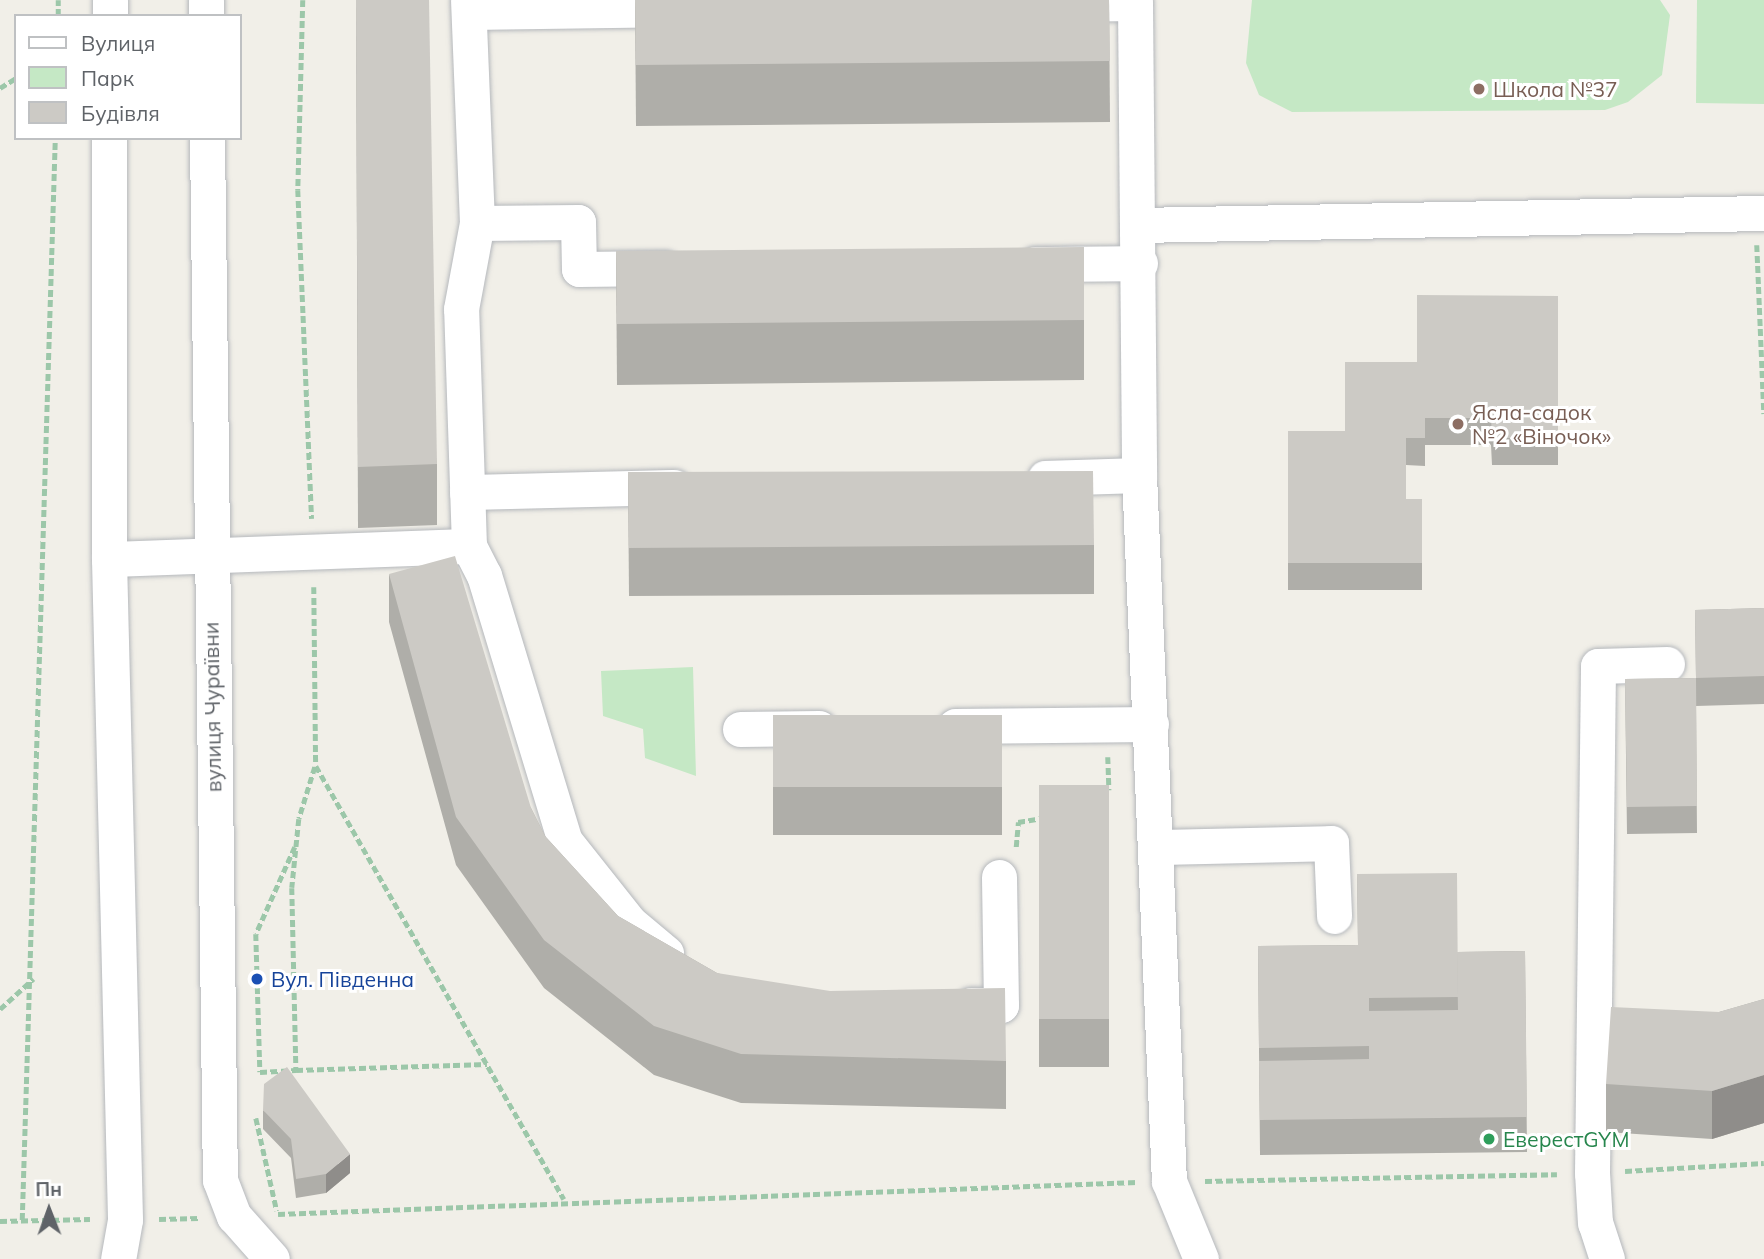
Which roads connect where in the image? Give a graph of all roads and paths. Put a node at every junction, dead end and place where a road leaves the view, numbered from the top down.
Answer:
1 (303, 0) edge
2 (1024, 4) edge
3 (469, 6) edge
4 (719, 8) edge
5 (55, 140) edge
6 (109, 140) edge
7 (207, 140) edge
8 (1760, 213) edge
9 (477, 223) junction
10 (1139, 225) junction
11 (1140, 263) junction
12 (1003, 265) edge
13 (702, 268) edge
14 (1764, 414) edge
15 (1139, 475) junction
16 (1016, 478) edge
17 (714, 486) edge
18 (467, 492) junction
19 (469, 546) junction
20 (313, 550) junction
21 (208, 552) junction
22 (109, 559) junction
23 (1667, 664) dead end
24 (1107, 724) junction
25 (1151, 724) junction
26 (917, 727) edge
27 (849, 728) edge
28 (740, 729) dead end
29 (316, 766) junction
30 (1109, 803) edge
31 (1052, 818) edge
32 (297, 843) junction
33 (1156, 847) junction
34 (999, 877) joint
35 (1334, 916) dead end
36 (691, 970) edge
37 (33, 979) junction
38 (934, 1006) edge
39 (0, 1009) edge
40 (487, 1064) junction
41 (296, 1070) junction
42 (260, 1072) junction
43 (256, 1077) dead end
44 (254, 1111) dead end
45 (267, 1214) dead end
46 (278, 1214) junction
47 (214, 1217) dead end
48 (96, 1219) dead end
49 (147, 1219) dead end
50 (22, 1220) junction
51 (0, 1221) edge
52 (118, 1259) edge
53 (272, 1259) edge
54 (1201, 1259) edge
55 (1608, 1259) edge

1 - 20 path
2 - 10 street
3 - 4 street
3 - 9 street
5 - 37 path
6 - 22 street
7 - 21 street, вулиця Чураївни
8 - 10 street
8 - 14 path
9 - 13 street
9 - 18 street
10 - 11 street
11 - 12 street
11 - 15 street
15 - 16 street
15 - 25 street
17 - 18 street
18 - 19 street
19 - 20 street
19 - 36 street
20 - 21 street
20 - 29 path
21 - 22 street
21 - 53 street, вулиця Чураївни
22 - 52 street
23 - 55 street
24 - 25 street
24 - 26 street
24 - 30 path
25 - 33 street
27 - 28 street
29 - 32 path
29 - 40 path
31 - 34 path
32 - 41 path
32 - 42 path
33 - 35 street
33 - 54 street
34 - 38 street
37 - 39 path
37 - 50 path
40 - 41 path
40 - 46 path
41 - 42 path
42 - 43 path
44 - 46 path
45 - 46 path
47 - 49 path
48 - 50 path
50 - 51 path

